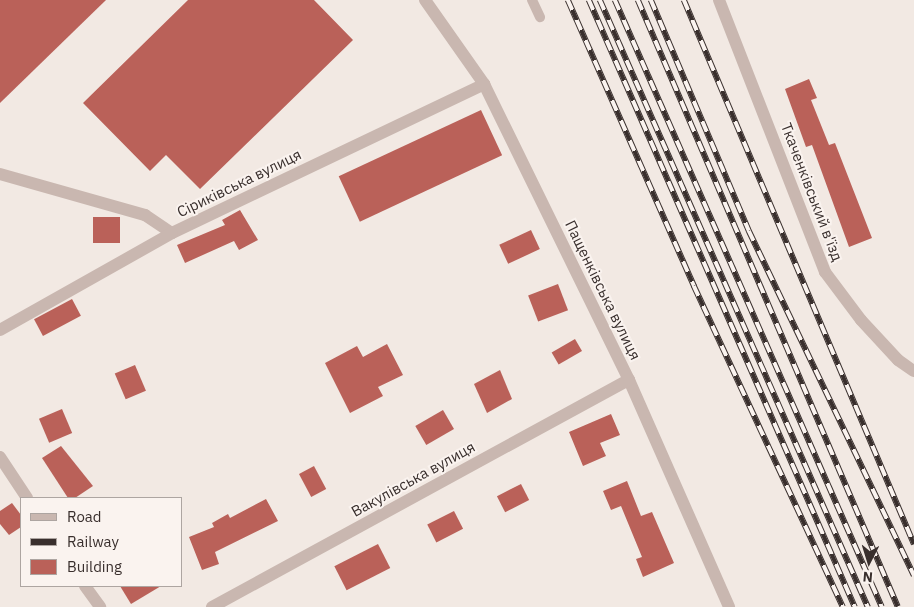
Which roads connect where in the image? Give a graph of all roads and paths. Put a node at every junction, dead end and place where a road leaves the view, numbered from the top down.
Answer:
1 (425, 0) edge
2 (532, 0) edge
3 (719, 0) edge
4 (540, 16) dead end
5 (484, 84) junction
6 (0, 174) edge
7 (172, 233) junction
8 (0, 330) edge
9 (914, 370) edge
10 (629, 380) junction
11 (0, 457) edge
12 (26, 497) edge
13 (86, 587) edge
14 (100, 607) edge
15 (212, 607) edge
16 (729, 607) edge

1 - 5 street, Пащенківська вулиця
2 - 4 lane
3 - 9 street, Ткаченківський в'їзд
5 - 7 street, Сіриківська вулиця
5 - 10 street, Пащенківська вулиця
6 - 7 street, Сіриківська вулиця
7 - 8 street
10 - 15 street, Вакулівська вулиця
10 - 16 street, Пащенківська вулиця
11 - 12 street
13 - 14 street

